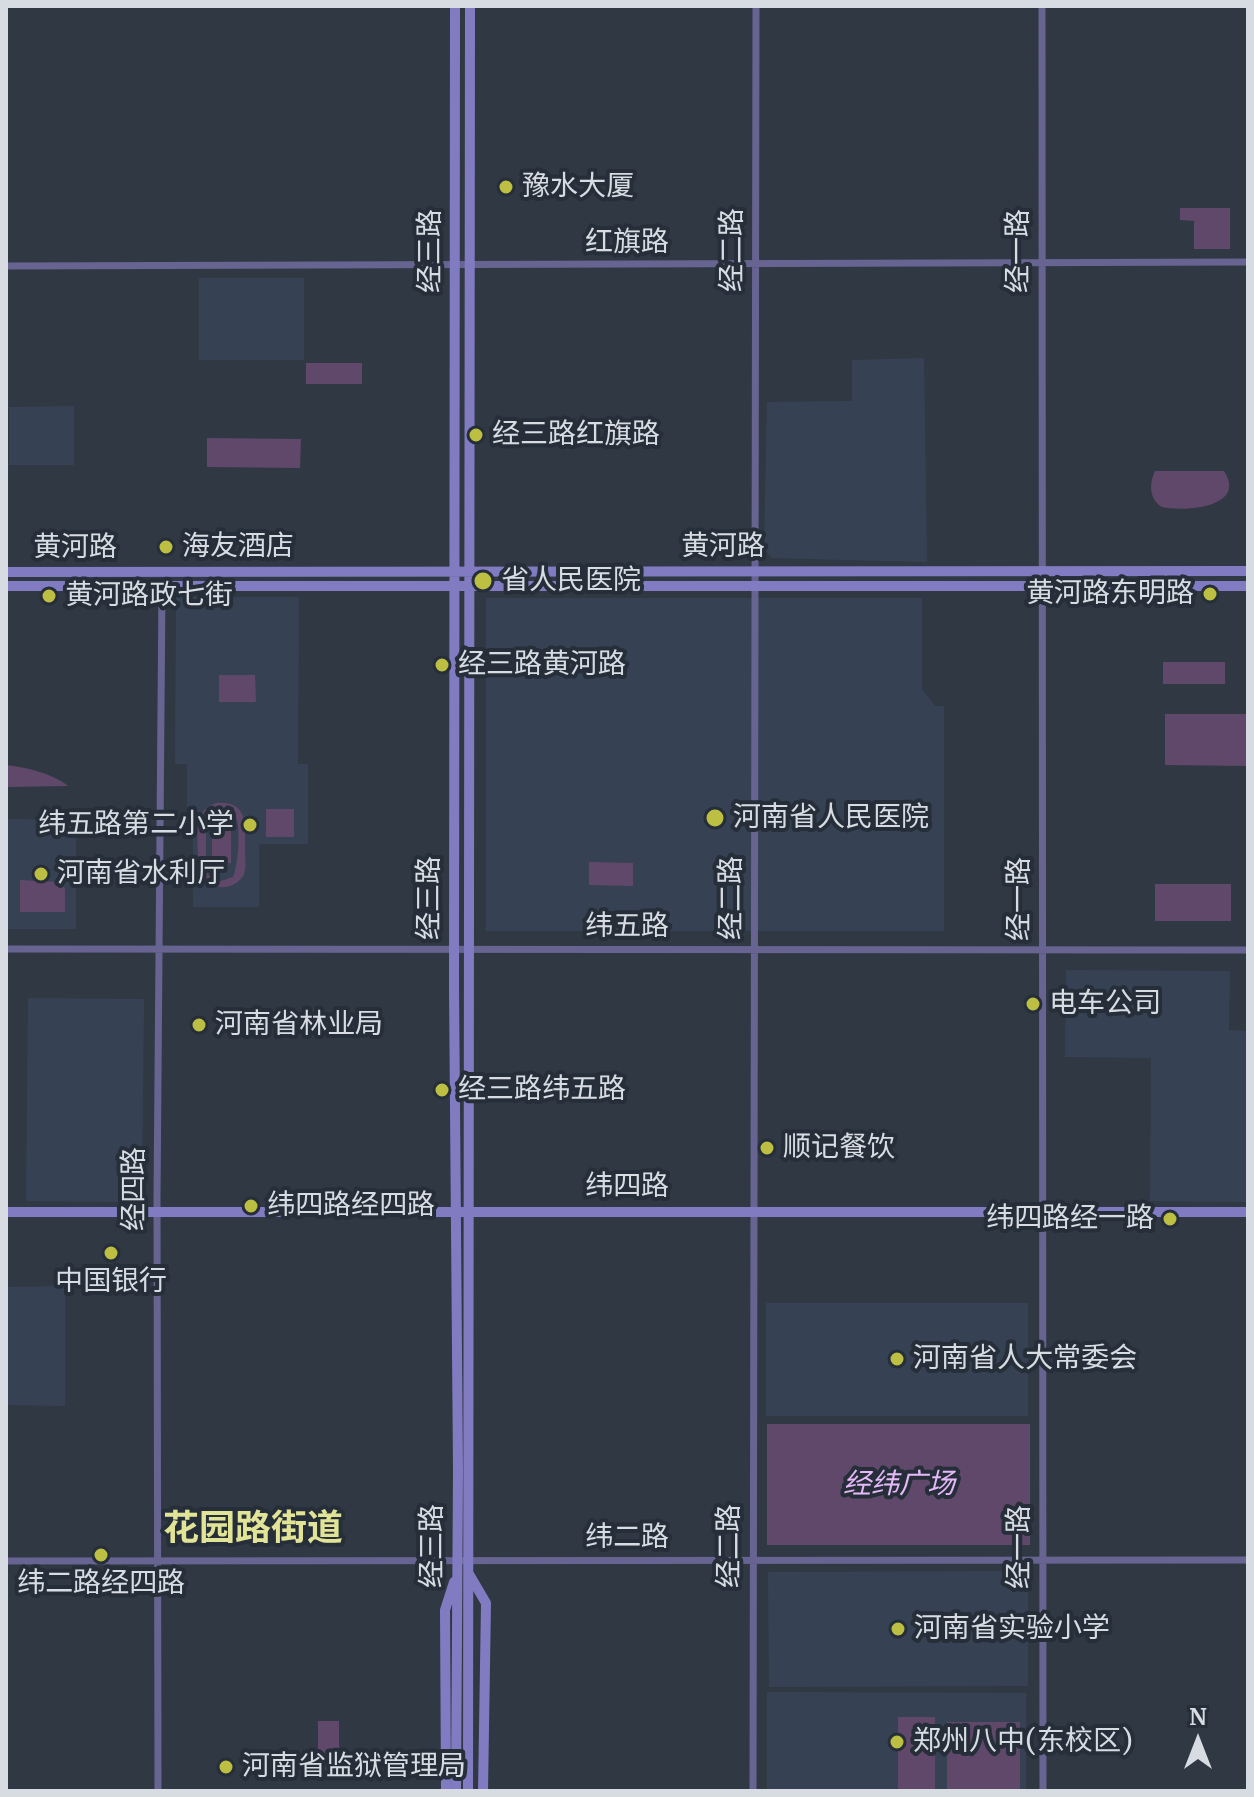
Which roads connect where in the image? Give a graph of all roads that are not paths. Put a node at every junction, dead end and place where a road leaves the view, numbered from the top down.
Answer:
1 (455, 6) edge
2 (470, 6) edge
3 (756, 6) edge
4 (1042, 6) edge
5 (1041, 262) junction
6 (1248, 262) edge
7 (755, 264) junction
8 (6, 266) edge
9 (455, 266) junction
10 (470, 266) junction
11 (754, 571) junction
12 (1041, 571) junction
13 (1248, 571) edge
14 (6, 572) edge
15 (455, 572) junction
16 (470, 572) junction
17 (1041, 585) junction
18 (6, 586) edge
19 (455, 586) junction
20 (470, 586) junction
21 (754, 586) junction
22 (1248, 586) edge
23 (162, 587) junction
24 (6, 949) edge
25 (159, 949) junction
26 (454, 949) junction
27 (469, 949) junction
28 (754, 949) junction
29 (1042, 949) junction
30 (1248, 950) edge
31 (455, 1211) junction
32 (469, 1211) junction
33 (753, 1211) junction
34 (6, 1212) edge
35 (157, 1212) junction
36 (1042, 1212) junction
37 (1248, 1212) edge
38 (463, 1560) junction
39 (752, 1560) junction
40 (1042, 1560) junction
41 (1248, 1560) edge
42 (6, 1561) edge
43 (157, 1561) junction
44 (463, 1573) junction
45 (158, 1791) edge
46 (446, 1791) edge
47 (456, 1791) edge
48 (468, 1791) edge
49 (483, 1791) edge
50 (753, 1791) edge
51 (1043, 1791) edge

1 - 9 main road, 经三路
2 - 10 main road, 经三路
3 - 7 street, 经二路
4 - 5 street, 经一路
5 - 6 street, 红旗路
5 - 7 street, 红旗路
5 - 12 street, 经一路
7 - 10 street, 红旗路
7 - 11 street, 经二路
8 - 9 street, 红旗路
9 - 10 street, 红旗路
9 - 15 main road, 经三路
10 - 16 main road, 经三路
11 - 12 main road, 黄河路
11 - 16 main road, 黄河路
11 - 21 street, 经二路
12 - 13 main road, 黄河路
12 - 17 street, 经一路
14 - 15 main road, 黄河路
15 - 16 main road, 黄河路
15 - 19 main road, 经三路
16 - 20 main road, 经三路
17 - 21 main road, 黄河路
17 - 22 main road, 黄河路
17 - 29 street, 经一路
18 - 23 main road, 黄河路
19 - 20 main road, 黄河路
19 - 23 main road, 黄河路
19 - 26 main road, 经三路
20 - 21 main road, 黄河路
20 - 27 main road, 经三路
21 - 28 street, 经二路
23 - 25 street, 经四路
24 - 25 street, 纬五路
25 - 26 street, 纬五路
25 - 35 street, 经四路
26 - 27 street, 纬五路
26 - 31 main road, 经三路
27 - 28 street, 纬五路
27 - 32 main road, 经三路
28 - 29 street, 纬五路
28 - 33 street, 经二路
29 - 30 street, 纬五路
29 - 36 street, 经一路
31 - 32 main road, 纬四路
31 - 35 main road, 纬四路
31 - 38 main road, 经三路
32 - 33 main road, 纬四路
32 - 38 main road, 经三路
33 - 36 main road, 纬四路
33 - 39 street, 经二路
34 - 35 main road, 纬四路
35 - 43 street, 经四路
36 - 37 main road, 纬四路
36 - 40 street, 经一路
38 - 39 street, 纬二路
38 - 43 street, 纬二路
38 - 44 main road, 经三路
39 - 40 street, 纬二路
39 - 50 street, 经二路
40 - 41 street, 纬二路
40 - 51 street, 经一路
42 - 43 street, 纬二路
43 - 45 street, 经四路
44 - 46 main road
44 - 47 main road, 经三路
44 - 48 main road, 经三路
44 - 49 main road

